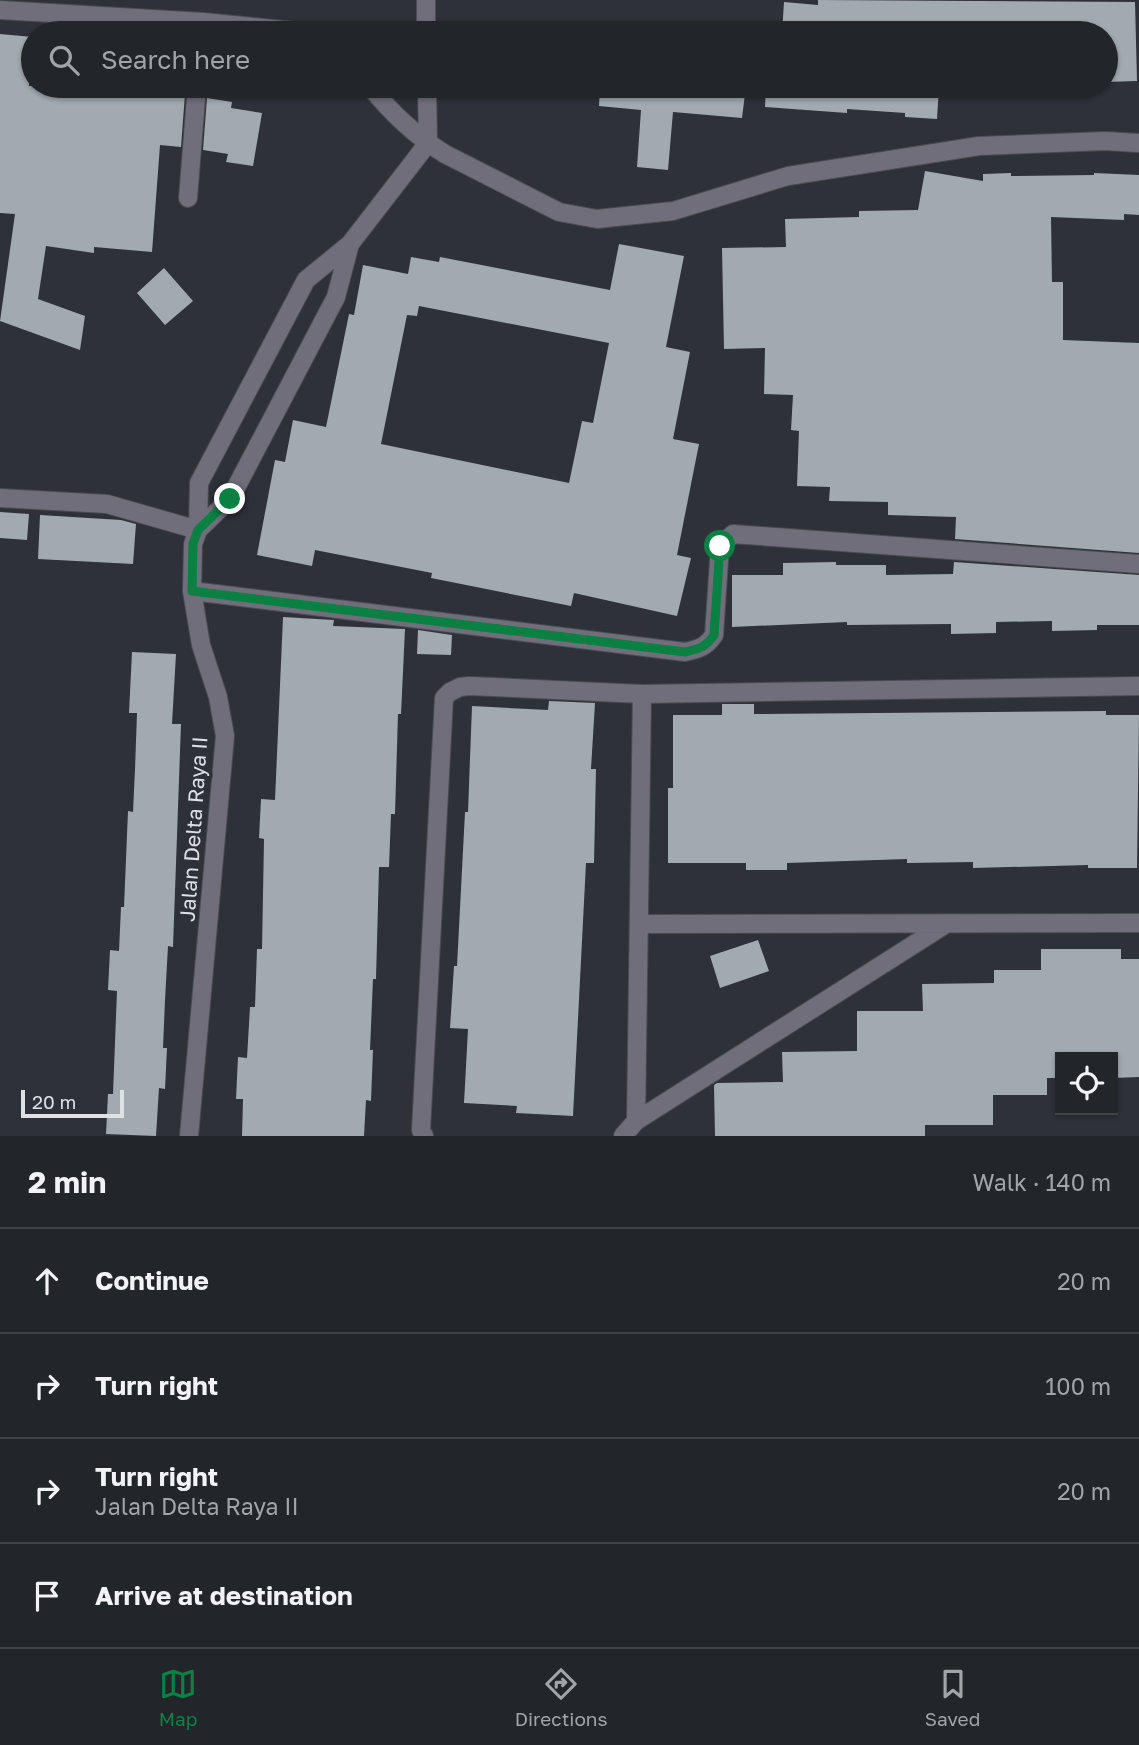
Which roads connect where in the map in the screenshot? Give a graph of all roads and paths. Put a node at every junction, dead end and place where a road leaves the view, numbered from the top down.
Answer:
1 (426, 0) edge
2 (0, 10) edge
3 (123, 21) edge
4 (426, 21) edge
5 (196, 98) edge
6 (380, 98) edge
7 (427, 98) edge
8 (428, 143) junction
9 (1139, 143) edge
10 (188, 198) dead end
11 (350, 244) junction
12 (0, 498) edge
13 (198, 530) junction
14 (1139, 564) edge
15 (192, 591) junction
16 (1139, 686) edge
17 (642, 694) junction
18 (946, 923) junction
19 (1139, 923) edge
20 (640, 924) junction
21 (636, 1121) junction
22 (189, 1136) edge
23 (424, 1136) edge
24 (623, 1136) edge

1 - 4 street
2 - 3 street
5 - 10 street
6 - 8 street
7 - 8 street
8 - 9 street
8 - 11 street, Jalan Delta Raya II
11 - 13 street, Jalan Delta Raya II
11 - 13 street, Jalan Delta Raya II
12 - 13 street
13 - 15 street, Jalan Delta Raya II
14 - 15 street
15 - 22 street, Jalan Delta Raya II
16 - 17 street
17 - 20 street
17 - 23 street
18 - 19 street
18 - 20 street
18 - 21 street
20 - 21 street
21 - 24 street

